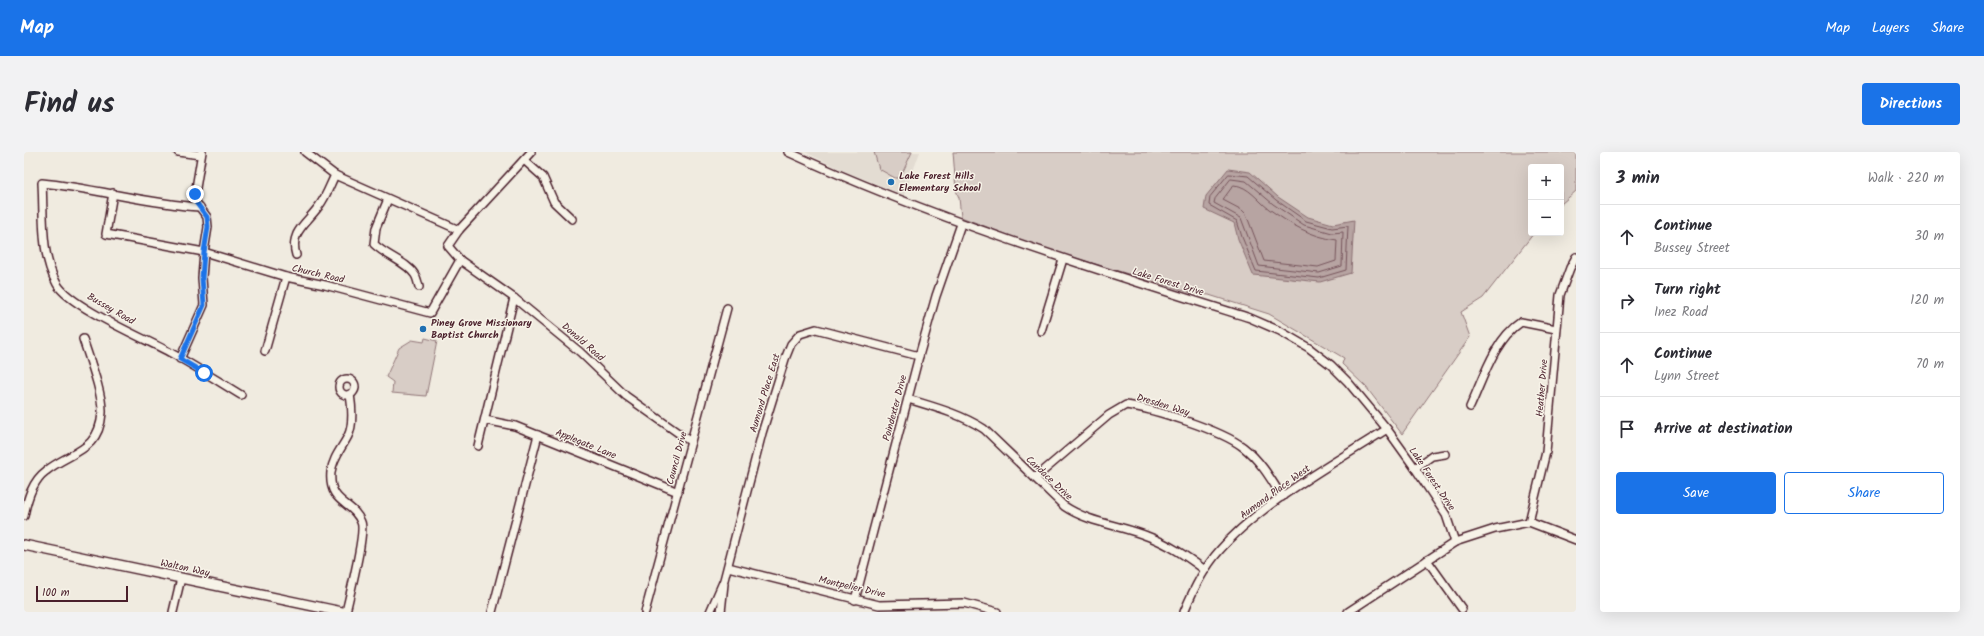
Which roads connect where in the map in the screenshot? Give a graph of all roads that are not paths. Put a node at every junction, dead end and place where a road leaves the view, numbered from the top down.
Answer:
1 (178, 152) edge
2 (305, 152) edge
3 (531, 152) edge
4 (788, 152) edge
5 (202, 154) edge
6 (524, 160) junction
7 (335, 175) junction
8 (112, 193) junction
9 (388, 199) junction
10 (200, 207) junction
11 (572, 219) dead end
12 (961, 224) junction
13 (460, 230) junction
14 (204, 252) junction
15 (296, 255) dead end
16 (1576, 257) edge
17 (1063, 259) junction
18 (460, 260) junction
19 (286, 277) junction
20 (419, 287) dead end
21 (514, 298) junction
22 (727, 308) dead end
23 (1556, 330) junction
24 (1041, 331) dead end
25 (83, 339) dead end
26 (264, 351) dead end
27 (919, 356) junction
28 (180, 359) junction
29 (350, 394) dead end
30 (241, 395) dead end
31 (908, 399) junction
32 (1470, 407) dead end
33 (485, 420) junction
34 (1387, 429) junction
35 (538, 435) junction
36 (690, 442) junction
37 (478, 446) dead end
38 (1445, 454) dead end
39 (1415, 468) junction
40 (1035, 478) junction
41 (678, 492) junction
42 (1282, 497) junction
43 (24, 516) edge
44 (1529, 522) junction
45 (1576, 540) edge
46 (1455, 542) junction
47 (24, 545) edge
48 (1427, 560) junction
49 (728, 567) junction
50 (1205, 570) junction
51 (181, 578) junction
52 (724, 580) junction
53 (855, 600) junction
54 (1462, 609) dead end
55 (325, 610) edge
56 (173, 612) edge
57 (342, 612) edge
58 (346, 612) edge
59 (492, 612) edge
60 (645, 612) edge
61 (710, 612) edge
62 (721, 612) edge
63 (997, 612) edge
64 (1184, 612) edge
65 (1348, 612) edge

1 - 5 street
2 - 7 street
3 - 6 street
4 - 12 street, Lake Forest Drive
5 - 10 street
6 - 11 street
6 - 13 street
7 - 9 street
7 - 15 street
8 - 10 street
8 - 14 street, Church Road
8 - 28 street, Bussey Road
9 - 13 street
9 - 20 street
10 - 14 street
12 - 17 street, Lake Forest Drive
12 - 27 street, Poindexter Drive
13 - 18 street, Donald Road
14 - 19 street, Church Road
14 - 28 street
16 - 23 street, Heather Drive
17 - 24 street
17 - 34 street, Lake Forest Drive
18 - 19 street, Church Road
18 - 21 street, Donald Road
19 - 26 street
21 - 33 street
21 - 36 street, Donald Road
22 - 36 street, Council Drive
23 - 32 street
23 - 44 street, Heather Drive
25 - 43 street
27 - 31 street, Poindexter Drive
27 - 49 street, Aumond Place East
28 - 30 street, Bussey Road
29 - 58 street
31 - 40 street, Candace Drive
31 - 53 street, Poindexter Drive
33 - 35 street, Applegate Lane
33 - 37 street
34 - 39 street, Lake Forest Drive
34 - 42 street, Aumond Place West
35 - 41 street, Applegate Lane
35 - 59 street
36 - 41 street, Council Drive
38 - 39 street
39 - 46 street, Lake Forest Drive
40 - 42 street, Dresden Way
40 - 50 street, Candace Drive
41 - 60 street, Council Drive
42 - 50 street, Aumond Place West
44 - 45 street
44 - 46 street
46 - 48 street
47 - 51 main road, Walton Way
48 - 54 street
48 - 65 street
49 - 52 street, Aumond Place East
49 - 53 street, Montpelier Drive
50 - 64 street, Aumond Place West
51 - 55 main road, Walton Way
51 - 56 street
52 - 61 street, Aumond Place East
52 - 62 street, Aumond Place East
53 - 63 street, Montpelier Drive
55 - 57 main road, Walton Way

